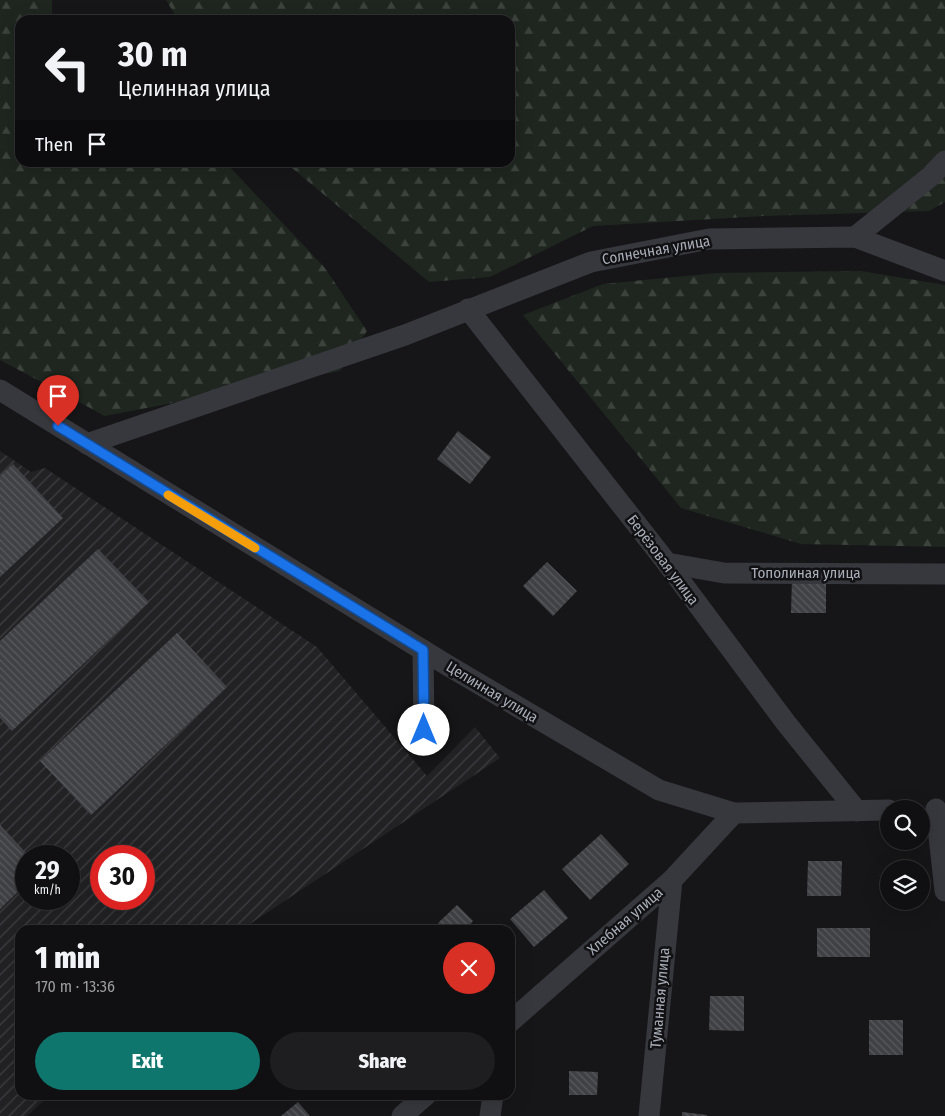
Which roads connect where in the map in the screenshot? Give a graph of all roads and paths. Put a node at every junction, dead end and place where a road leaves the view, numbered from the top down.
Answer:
1 (945, 161) edge
2 (855, 237) junction
3 (945, 271) edge
4 (468, 309) junction
5 (0, 390) edge
6 (87, 444) junction
7 (667, 564) junction
8 (945, 574) edge
9 (423, 650) junction
10 (424, 730) dead end
11 (934, 809) edge
12 (880, 810) edge
13 (857, 811) junction
14 (734, 813) junction
15 (672, 880) junction
16 (945, 891) edge
17 (515, 1018) edge
18 (420, 1100) edge
19 (492, 1100) edge
20 (402, 1116) edge
21 (490, 1116) edge
22 (649, 1116) edge

1 - 2 street
2 - 3 street, Солнечная улица
2 - 4 street, Солнечная улица
4 - 6 street, Солнечная улица
4 - 7 street, Берёзовая улица
5 - 6 street, Целинная улица
6 - 9 street, Целинная улица
7 - 8 street, Тополиная улица
7 - 13 street, Берёзовая улица
9 - 10 street
9 - 14 street, Целинная улица
11 - 16 street
12 - 13 street, Целинная улица
13 - 14 street, Целинная улица
14 - 15 street, Хлебная улица
15 - 17 street, Хлебная улица
15 - 22 street, Туманная улица
18 - 20 street
19 - 21 street

